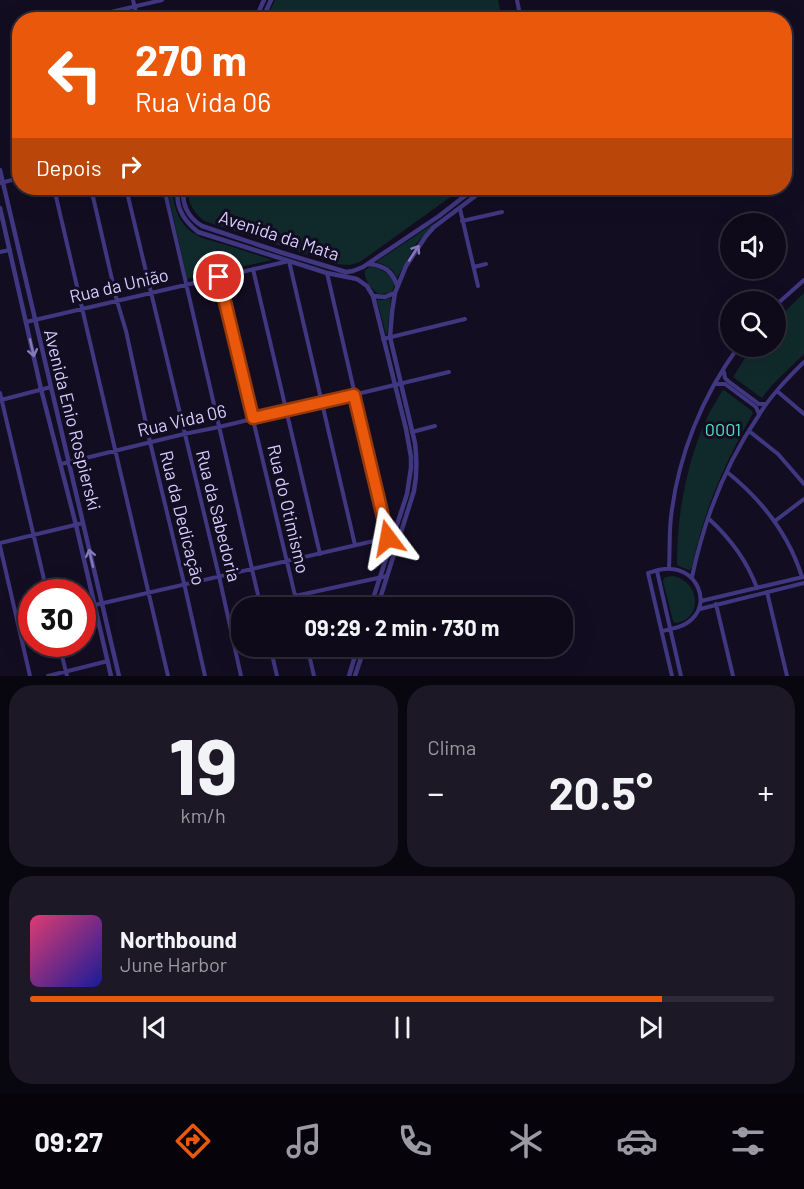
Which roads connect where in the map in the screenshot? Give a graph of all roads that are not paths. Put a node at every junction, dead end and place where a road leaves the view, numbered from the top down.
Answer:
1 (133, 0) edge
2 (162, 0) edge
3 (135, 6) junction
4 (110, 12) edge
5 (136, 12) edge
6 (0, 170) edge
7 (1, 183) edge
8 (56, 195) edge
9 (93, 195) edge
10 (128, 195) edge
11 (166, 195) edge
12 (178, 195) edge
13 (183, 195) edge
14 (466, 195) edge
15 (477, 195) edge
16 (0, 208) edge
17 (460, 209) junction
18 (502, 212) dead end
19 (462, 221) junction
20 (10, 250) junction
21 (0, 252) edge
22 (289, 262) junction
23 (486, 264) dead end
24 (365, 266) junction
25 (474, 267) junction
26 (254, 269) junction
27 (327, 273) junction
28 (219, 277) junction
29 (804, 280) edge
30 (362, 282) junction
31 (186, 284) junction
32 (397, 285) junction
33 (478, 286) dead end
34 (152, 292) junction
35 (395, 293) junction
36 (786, 295) edge
37 (374, 296) junction
38 (117, 301) junction
39 (82, 309) junction
40 (465, 319) dead end
41 (34, 320) junction
42 (26, 322) junction
43 (390, 337) junction
44 (383, 339) junction
45 (732, 357) edge
46 (804, 362) edge
47 (724, 370) junction
48 (449, 372) dead end
49 (397, 384) junction
50 (715, 385) junction
51 (51, 387) junction
52 (41, 390) junction
53 (777, 391) junction
54 (0, 393) edge
55 (354, 395) junction
56 (1, 400) edge
57 (321, 402) junction
58 (766, 404) junction
59 (287, 410) junction
60 (804, 414) edge
61 (759, 415) junction
62 (253, 418) junction
63 (435, 426) dead end
64 (219, 427) junction
65 (749, 431) junction
66 (412, 432) junction
67 (184, 434) junction
68 (150, 442) junction
69 (116, 451) junction
70 (69, 462) junction
71 (61, 464) junction
72 (727, 472) junction
73 (804, 484) edge
74 (804, 500) edge
75 (709, 519) junction
76 (775, 521) junction
77 (83, 523) junction
78 (76, 525) junction
79 (400, 535) junction
80 (33, 536) junction
81 (391, 537) junction
82 (0, 545) edge
83 (355, 545) junction
84 (320, 554) junction
85 (286, 561) junction
86 (669, 568) junction
87 (252, 569) junction
88 (657, 571) junction
89 (219, 576) junction
90 (387, 576) junction
91 (380, 577) junction
92 (692, 577) junction
93 (803, 577) edge
94 (43, 579) edge
95 (89, 579) edge
96 (184, 583) junction
97 (804, 584) edge
98 (757, 588) junction
99 (767, 592) junction
100 (149, 593) junction
101 (295, 596) joint
102 (258, 597) edge
103 (374, 597) edge
104 (380, 597) edge
105 (714, 598) junction
106 (701, 601) junction
107 (102, 603) junction
108 (716, 604) junction
109 (96, 605) edge
110 (96, 609) edge
111 (699, 609) junction
112 (671, 629) junction
113 (662, 631) junction
114 (62, 657) edge
115 (273, 657) edge
116 (310, 657) edge
117 (355, 657) edge
118 (361, 657) edge
119 (108, 661) junction
120 (66, 674) edge
121 (30, 676) edge
122 (48, 676) edge
123 (111, 676) edge
124 (119, 676) edge
125 (168, 676) edge
126 (205, 676) edge
127 (241, 676) edge
128 (277, 676) edge
129 (314, 676) edge
130 (349, 676) edge
131 (355, 676) edge
132 (672, 676) edge
133 (681, 676) edge
134 (734, 676) edge
135 (787, 676) edge

1 - 3 street
2 - 3 street
3 - 4 street
3 - 5 street
6 - 7 street, Avenida Enio Rospierski
7 - 41 street, Avenida Enio Rospierski
8 - 39 street
9 - 38 street, Rua da Dedicação
10 - 34 street, Rua da Sabedoria
11 - 31 street
12 - 22 street, Avenida da Mata
13 - 24 street, Avenida da Mata
14 - 24 street
15 - 17 street
16 - 20 street, Avenida Enio Rospierski
17 - 19 street
32 -> 17 street
18 - 19 street
19 - 25 street
20 - 21 street
20 - 42 street, Avenida Enio Rospierski
22 - 26 street, Rua da União
22 - 27 street, Avenida da Mata
22 - 57 street
23 - 25 street
24 - 30 street
24 - 32 street
25 - 33 street
26 - 28 street, Rua da União
26 - 59 street
27 - 30 street, Avenida da Mata
27 - 55 street
28 - 31 street, Rua da União
28 - 62 street, Rua do Otimismo
29 - 36 street
30 - 37 street
31 - 34 street, Rua da União
31 - 64 street
32 - 35 street
34 - 38 street, Rua da União
34 - 67 street, Rua da Sabedoria
35 - 37 street
35 - 43 street
37 - 44 street
38 - 39 street, Rua da União
38 - 68 street, Rua da Dedicação
39 - 41 street, Rua da União
39 - 69 street
40 - 43 street
41 - 42 street, Rua da União
41 - 51 street, Avenida Enio Rospierski
42 -> 52 street, Avenida Enio Rospierski
43 - 44 street
43 - 49 street
44 - 49 street
45 - 47 street
46 - 53 street
47 - 50 street
47 - 58 street
48 - 49 street, Rua Vida 06
49 - 55 street, Rua Vida 06
49 - 66 street
49 - 81 street
50 - 61 street
50 - 86 street
51 - 52 street
51 - 70 street, Avenida Enio Rospierski
52 - 56 street
52 - 71 street, Avenida Enio Rospierski
53 - 58 street
53 - 60 street
54 - 56 street
55 - 57 street, Rua Vida 06
55 - 81 street
56 - 80 street
57 - 59 street, Rua Vida 06
57 - 83 street
58 - 61 street
59 - 62 street, Rua Vida 06
59 - 84 street
61 - 65 street
62 - 64 street, Rua Vida 06
62 - 85 street, Rua do Otimismo
63 - 66 street
64 - 67 street, Rua Vida 06
64 - 87 street
65 - 72 street
65 - 73 street
66 - 79 street
67 - 68 street, Rua Vida 06
67 - 89 street, Rua da Sabedoria
68 - 69 street, Rua Vida 06
68 - 96 street, Rua da Dedicação
69 - 70 street, Rua Vida 06
69 - 100 street
70 - 71 street, Rua Vida 06
70 - 77 street, Avenida Enio Rospierski
71 - 78 street, Avenida Enio Rospierski
72 - 75 street
72 - 76 street
74 - 76 street
75 - 92 street
75 - 98 street
76 - 93 street
77 - 78 street
107 -> 77 street, Avenida Enio Rospierski
78 - 80 street
78 - 95 street, Avenida Enio Rospierski
79 - 81 street
79 - 90 street
80 - 82 street
80 - 94 street
81 - 83 street
81 - 91 street
82 - 121 street
83 - 84 street
84 - 85 street
85 - 87 street
85 - 101 street, Rua do Otimismo
86 - 88 street
86 - 92 street
87 - 89 street
87 - 102 street
88 - 112 street
88 - 113 street
89 - 96 street
89 - 127 street, Rua da Sabedoria
90 - 91 street
90 - 104 street
91 - 101 street
91 - 103 street
92 - 106 street
93 - 98 street
96 - 100 street
96 - 126 street, Rua da Dedicação
97 - 99 street
98 - 105 street
99 - 108 street
99 - 135 street
100 - 107 street
100 - 125 street
105 - 106 street
105 - 108 street
106 - 111 street
107 - 109 street
107 - 124 street, Avenida Enio Rospierski
108 - 111 street
108 - 134 street
110 - 119 street, Avenida Enio Rospierski
111 - 112 street
112 - 113 street
112 - 133 street
113 - 132 street
114 - 120 street
115 - 128 street
116 - 129 street
117 - 130 street
118 - 131 street
119 - 120 street
119 - 123 street, Avenida Enio Rospierski
120 - 122 street

